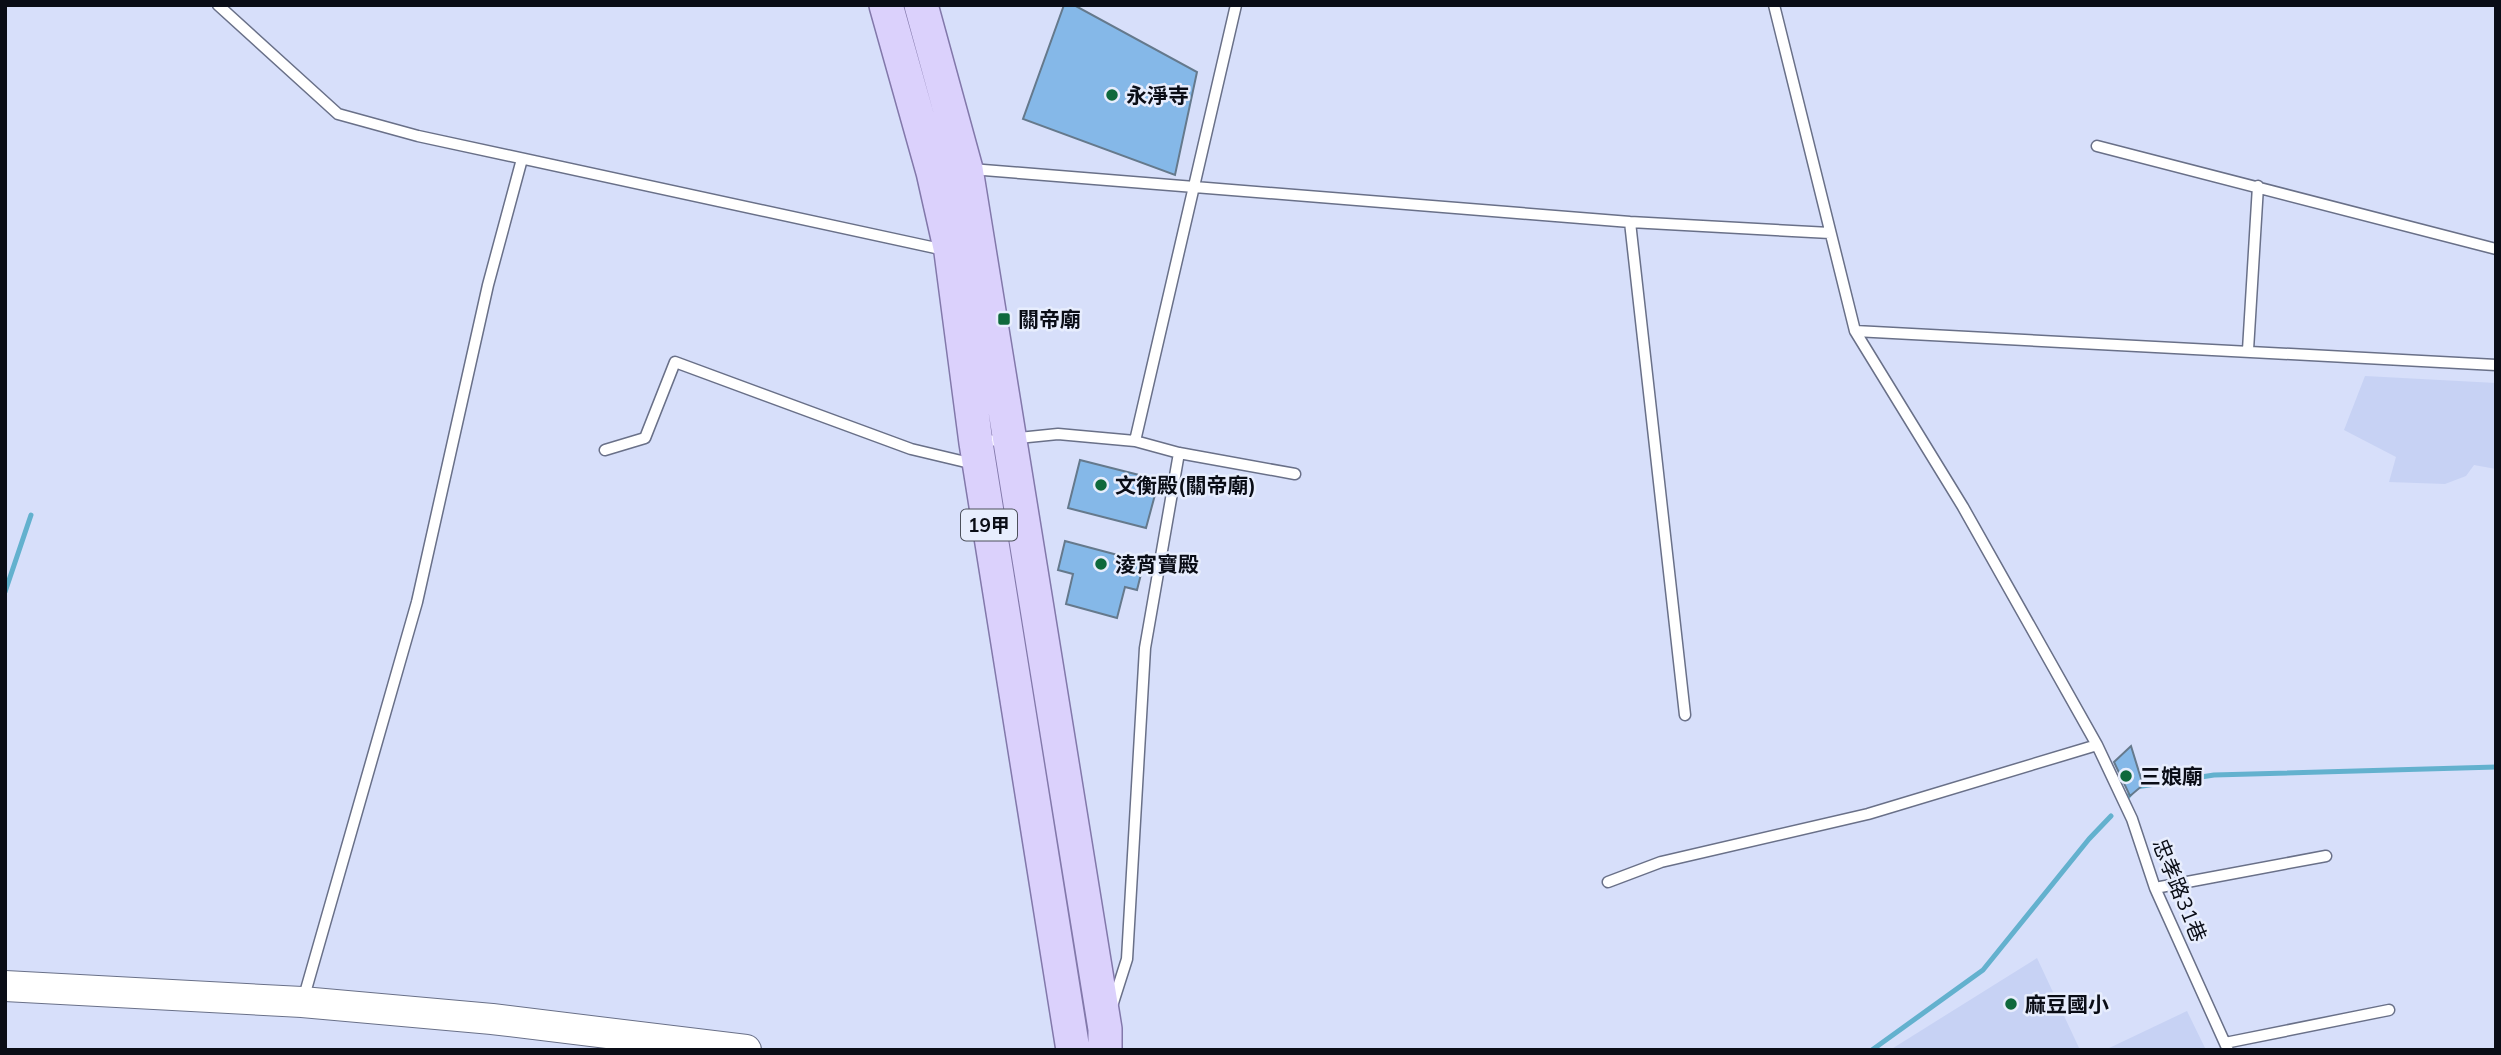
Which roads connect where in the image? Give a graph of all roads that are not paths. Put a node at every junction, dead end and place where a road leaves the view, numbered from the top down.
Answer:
1 (218, 5) edge
2 (886, 5) edge
3 (921, 5) edge
4 (1236, 5) edge
5 (1774, 5) edge
6 (2097, 146) dead end
7 (522, 159) junction
8 (950, 170) junction
9 (2258, 186) junction
10 (1194, 188) junction
11 (1630, 222) junction
12 (1830, 233) junction
13 (2496, 249) edge
14 (951, 252) junction
15 (1855, 331) junction
16 (2248, 350) junction
17 (2496, 365) edge
18 (1008, 439) junction
19 (1135, 441) junction
20 (605, 450) dead end
21 (1179, 453) junction
22 (978, 454) junction
23 (1295, 474) dead end
24 (1685, 715) dead end
25 (2098, 745) junction
26 (2326, 856) dead end
27 (1608, 882) dead end
28 (2155, 888) junction
29 (5, 986) edge
30 (302, 1002) junction
31 (2389, 1010) dead end
32 (1105, 1039) edge
33 (689, 1046) edge
34 (2226, 1046) edge
35 (746, 1050) edge
36 (1073, 1050) edge

1 - 7 lane
2 - 8 main road, 19甲
3 - 8 main road, 19甲
4 - 10 lane
5 - 12 lane, 忠孝路31巷
6 - 9 lane
7 - 14 lane
7 - 30 lane
8 - 10 lane
8 - 14 main road, 19甲
8 - 18 main road, 19甲
9 - 13 lane
9 - 16 lane
10 - 11 lane
10 - 19 lane
11 - 12 lane
11 - 24 lane
12 - 15 lane, 忠孝路31巷
14 - 22 main road, 19甲
15 - 16 lane
15 - 25 lane, 忠孝路31巷
16 - 17 lane
18 - 19 lane
18 - 22 lane
18 - 32 main road, 19甲
19 - 21 lane
20 - 22 lane
21 - 23 lane
21 - 32 lane
22 - 36 main road, 19甲
25 - 27 lane
25 - 28 lane, 忠孝路31巷
26 - 28 lane
28 - 34 lane, 忠孝路31巷
29 - 30 street
30 - 33 street
31 - 34 lane
33 - 35 street

